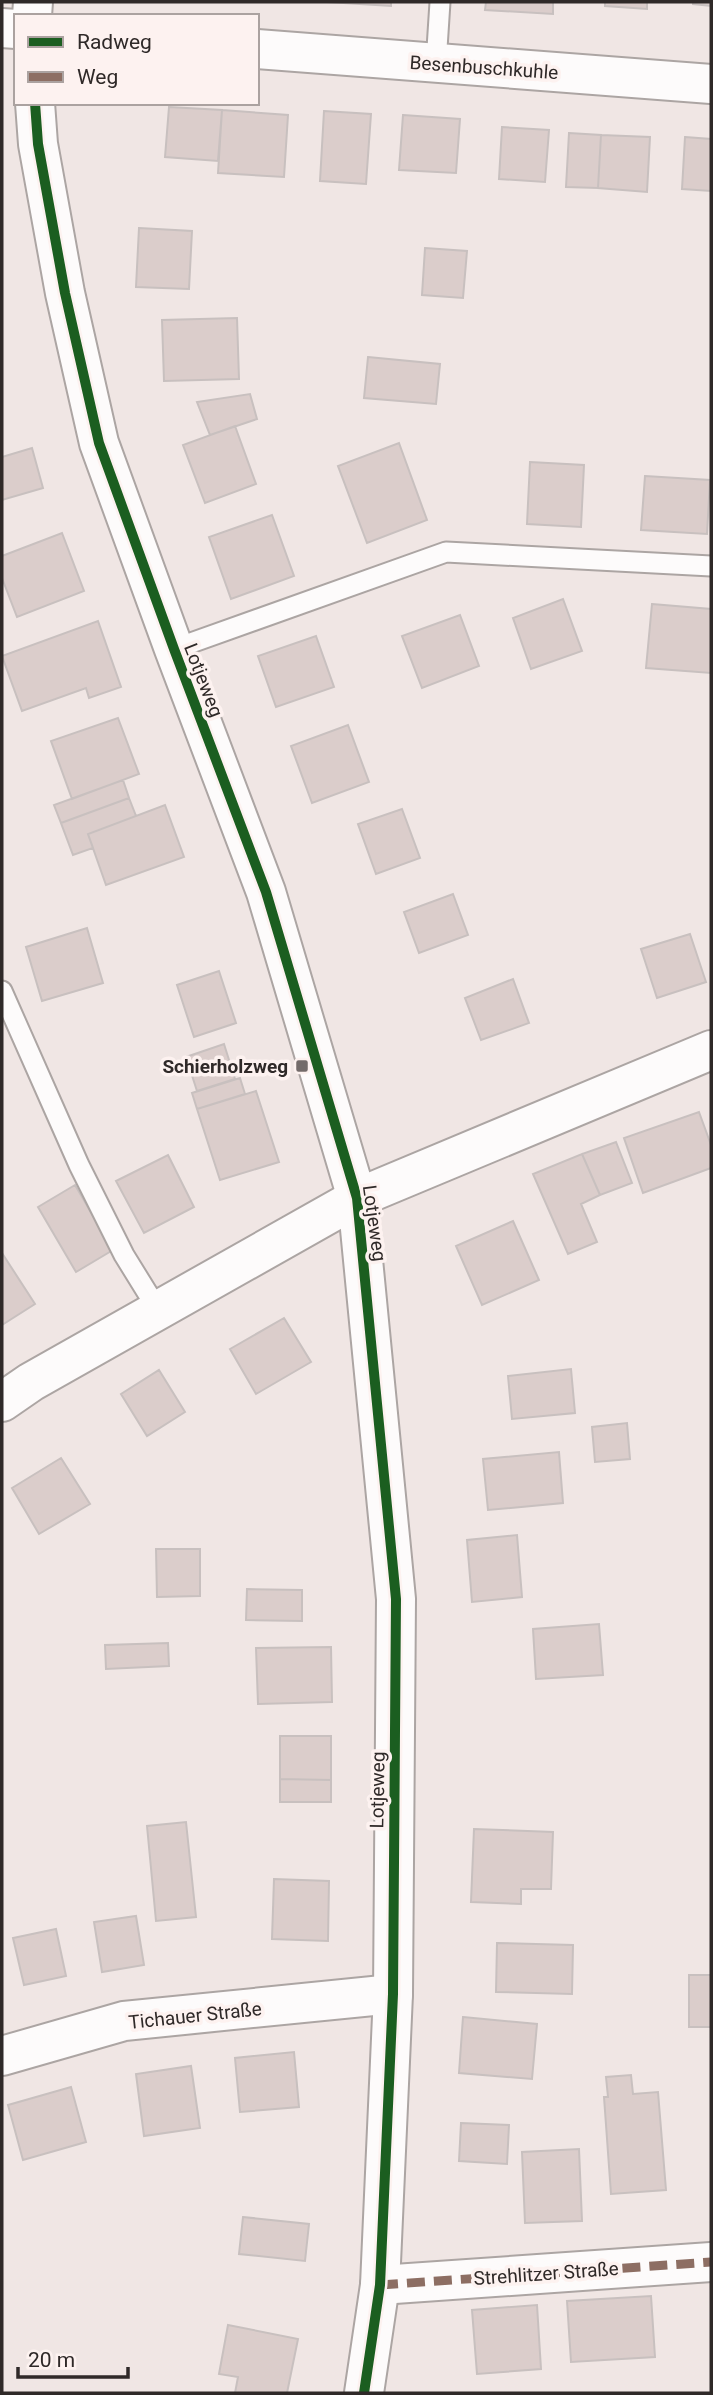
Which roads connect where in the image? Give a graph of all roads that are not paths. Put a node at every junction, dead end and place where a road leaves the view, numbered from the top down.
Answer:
1 (440, 2) edge
2 (259, 49) edge
3 (436, 64) junction
4 (711, 85) edge
5 (35, 105) edge
6 (711, 566) edge
7 (174, 649) junction
8 (2, 990) edge
9 (711, 1050) edge
10 (357, 1198) junction
11 (158, 1310) junction
12 (2, 1402) edge
13 (393, 1994) junction
14 (2, 2056) edge
15 (711, 2262) edge
16 (380, 2285) junction
17 (365, 2393) edge

1 - 3 lane
2 - 3 street, Besenbuschkuhle
3 - 4 street, Besenbuschkuhle
5 - 7 street, Lotjeweg
6 - 7 lane, Lotjeweg
7 - 10 street, Lotjeweg
8 - 11 lane
9 - 10 street
10 - 11 street
10 - 13 street, Lotjeweg
11 - 12 street
13 - 14 street, Tichauer Straße
13 - 16 street, Lotjeweg
15 - 16 street, Strehlitzer Straße
16 - 17 street, Lotjeweg

